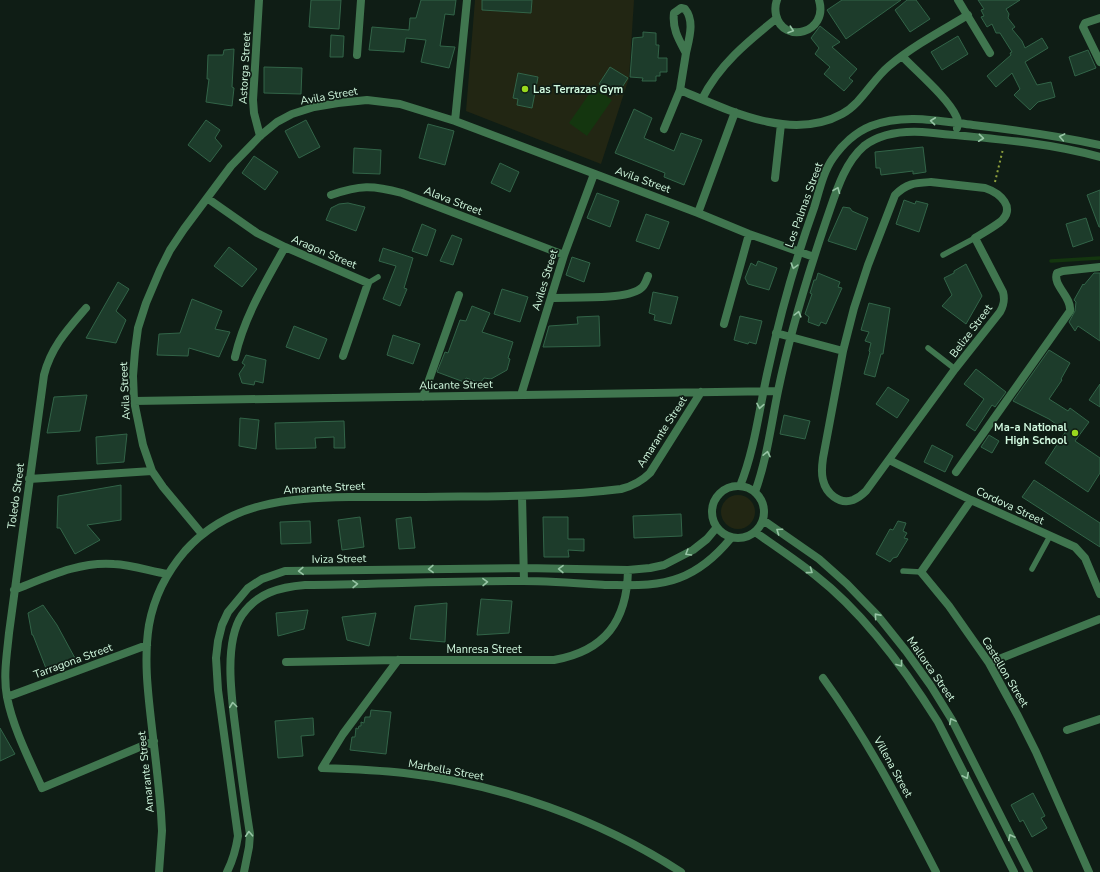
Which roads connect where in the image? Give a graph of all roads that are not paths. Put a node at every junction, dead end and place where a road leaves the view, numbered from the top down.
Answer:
1 (259, 0) edge
2 (361, 0) edge
3 (467, 0) edge
4 (777, 0) edge
5 (819, 0) edge
6 (958, 0) edge
7 (968, 15) junction
8 (777, 18) junction
9 (1100, 18) edge
10 (686, 53) junction
11 (990, 53) dead end
12 (358, 55) dead end
13 (902, 56) junction
14 (1100, 62) edge
15 (680, 90) junction
16 (702, 99) junction
17 (735, 112) junction
18 (455, 121) junction
19 (958, 123) junction
20 (781, 124) junction
21 (664, 129) dead end
22 (260, 136) junction
23 (956, 136) junction
24 (1100, 145) edge
25 (1100, 157) edge
26 (594, 174) junction
27 (775, 178) dead end
28 (331, 195) dead end
29 (207, 198) junction
30 (698, 213) junction
31 (750, 234) junction
32 (975, 238) junction
33 (285, 247) junction
34 (799, 251) junction
35 (564, 255) junction
36 (943, 255) dead end
37 (814, 257) junction
38 (1100, 267) edge
39 (648, 276) dead end
40 (378, 277) dead end
41 (368, 283) junction
42 (459, 295) dead end
43 (551, 298) junction
44 (86, 308) dead end
45 (724, 324) dead end
46 (776, 333) junction
47 (791, 337) junction
48 (928, 348) dead end
49 (843, 351) junction
50 (343, 356) dead end
51 (235, 357) dead end
52 (956, 369) junction
53 (763, 391) junction
54 (778, 391) junction
55 (701, 392) junction
56 (521, 395) junction
57 (424, 397) junction
58 (134, 401) junction
59 (888, 460) junction
60 (152, 471) junction
61 (956, 472) dead end
62 (29, 479) junction
63 (740, 486) junction
64 (755, 492) junction
65 (522, 496) junction
66 (971, 500) junction
67 (763, 520) junction
68 (716, 527) junction
69 (755, 532) junction
70 (202, 534) junction
71 (1050, 536) junction
72 (731, 538) junction
73 (524, 568) junction
74 (1032, 569) dead end
75 (628, 570) junction
76 (903, 571) dead end
77 (921, 572) junction
78 (168, 574) junction
79 (524, 581) junction
80 (627, 585) junction
81 (14, 590) junction
82 (1100, 594) edge
83 (1100, 619) edge
84 (147, 645) junction
85 (398, 660) junction
86 (286, 662) dead end
87 (989, 663) junction
88 (823, 678) dead end
89 (7, 696) junction
90 (1100, 719) edge
91 (1067, 730) dead end
92 (154, 741) junction
93 (159, 872) edge
94 (227, 872) edge
95 (244, 872) edge
96 (681, 872) edge
97 (936, 872) edge
98 (1014, 872) edge
99 (1029, 872) edge
100 (1089, 872) edge

1 - 22 street, Astorga Street
2 - 12 street
3 - 18 street
4 - 8 street
8 -> 5 street
6 - 7 street
7 - 11 street
7 - 13 street
8 - 16 street
9 - 14 street
10 - 10 street
10 - 15 street
13 - 19 street
13 - 20 street
15 - 16 street
15 - 21 street
16 - 17 street
17 - 20 street
17 - 30 street
18 - 22 street, Avila Street
18 - 26 street, Avila Street
19 - 23 street
24 -> 19 street, Los Palmas Street
19 -> 34 street, Los Palmas Street
20 - 27 street
22 - 29 street, Avila Street
23 -> 25 street
37 -> 23 street
26 - 30 street, Avila Street
26 - 35 street, Aviles Street
28 - 35 street, Alava Street
29 - 33 street, Aragon Street
29 - 58 street, Avila Street
30 - 31 street, Avila Street
31 - 34 street, Avila Street
31 - 45 street
32 - 36 lane
32 - 49 street, Belize Street
32 - 52 street, Belize Street
33 - 41 street, Aragon Street
33 - 51 street
34 - 37 street, Avila Street
34 -> 46 street, Los Palmas Street
35 - 43 street, Aviles Street
47 -> 37 street
38 - 61 street
39 - 43 street
40 - 41 lane
41 - 50 street
42 - 57 street
43 - 56 street, Aviles Street
44 - 62 street, Toledo Street
46 - 47 street
46 - 53 street, Los Palmas Street
47 - 49 street
47 - 54 street
48 - 52 lane
49 - 59 street, Belize Street
52 - 59 street, Belize Street
53 - 54 street, Alicante Street
53 - 55 street, Alicante Street
53 -> 63 street, Los Palmas Street
64 -> 54 street
55 - 56 street, Alicante Street
55 - 65 street, Amarante Street
56 - 57 street, Alicante Street
57 - 58 street, Alicante Street
58 - 60 street, Avila Street
59 - 66 street, Cordova Street
60 - 62 street
60 - 70 street, Avila Street
62 - 81 street, Toledo Street
63 - 64 street
63 - 68 street
64 - 67 street
65 - 70 street, Amarante Street
65 - 73 street
66 - 71 street, Cordova Street
66 - 77 street
67 - 69 street
99 -> 67 street, Mallorca Street
68 - 72 street
68 -> 75 street, Iviza Street
69 - 72 street
69 -> 98 street, Mallorca Street
70 - 78 street, Amarante Street
71 - 74 lane
71 - 82 street, Cordova Street
72 - 80 street
75 -> 73 street, Iviza Street
73 - 79 street
73 -> 94 street, Iviza Street
75 - 80 street, Manresa Street
76 - 77 lane
77 - 87 street, Castellon Street
78 - 81 street
78 - 84 street, Amarante Street
79 - 80 street
95 -> 79 street
80 - 85 street, Manresa Street
81 - 89 street, Toledo Street
83 - 87 street
84 - 89 street, Tarragona Street
84 - 92 street, Amarante Street
85 - 86 street, Manresa Street
85 - 96 street, Marbella Street
87 - 100 street, Castellon Street
88 - 97 street, Villena Street
89 - 92 street, Toledo Street
90 - 91 street
92 - 93 street, Amarante Street

